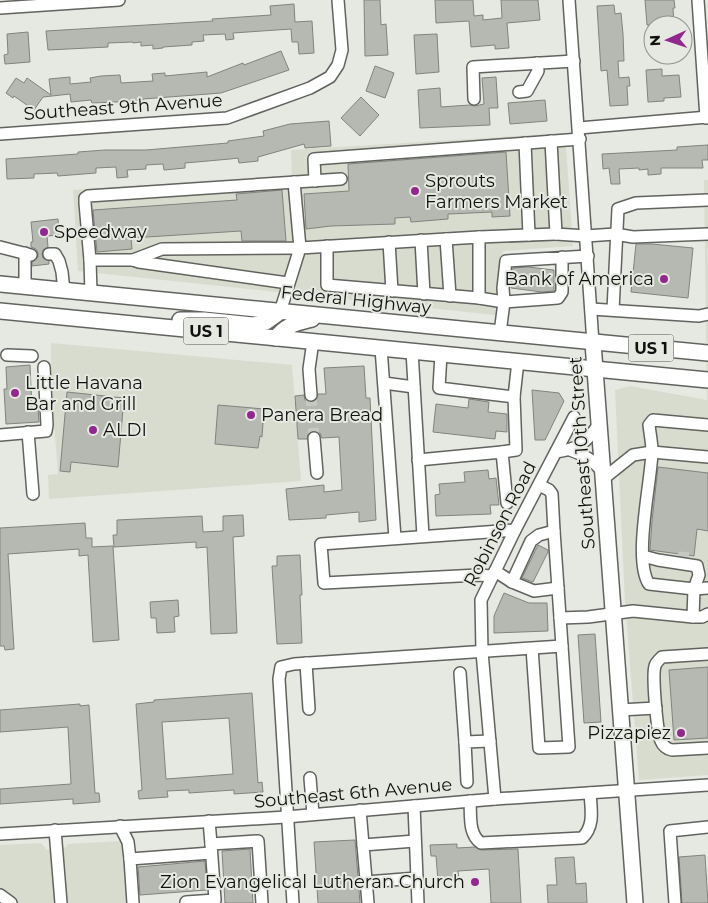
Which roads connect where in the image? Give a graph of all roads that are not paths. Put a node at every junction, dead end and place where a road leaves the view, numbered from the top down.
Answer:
1 (119, 0) edge
2 (338, 0) edge
3 (569, 0) edge
4 (698, 0) edge
5 (0, 8) edge
6 (574, 61) junction
7 (537, 63) junction
8 (519, 92) dead end
9 (474, 99) dead end
10 (707, 118) edge
11 (580, 133) junction
12 (0, 134) edge
13 (551, 141) junction
14 (525, 143) junction
15 (341, 179) dead end
16 (315, 181) junction
17 (294, 182) junction
18 (708, 200) edge
19 (556, 234) junction
20 (615, 234) junction
21 (708, 234) edge
22 (529, 235) junction
23 (586, 236) junction
24 (480, 237) junction
25 (446, 239) junction
26 (420, 240) junction
27 (390, 242) junction
28 (328, 246) junction
29 (0, 247) edge
30 (300, 248) junction
31 (48, 254) dead end
32 (588, 256) junction
33 (562, 258) junction
34 (90, 260) junction
35 (133, 260) junction
36 (288, 283) junction
37 (0, 284) edge
38 (25, 287) junction
39 (64, 291) junction
40 (392, 291) junction
41 (91, 293) junction
42 (424, 294) junction
43 (450, 296) junction
44 (479, 298) junction
45 (504, 302) junction
46 (591, 309) junction
47 (613, 310) junction
48 (0, 311) edge
49 (280, 312) junction
50 (707, 315) edge
51 (326, 316) junction
52 (161, 326) junction
53 (500, 334) junction
54 (276, 338) junction
55 (312, 341) junction
56 (594, 343) junction
57 (381, 348) junction
58 (412, 351) junction
59 (441, 354) junction
60 (708, 354) edge
61 (7, 355) dead end
62 (32, 356) dead end
63 (518, 362) junction
64 (44, 367) dead end
65 (595, 369) junction
66 (708, 380) edge
67 (384, 383) junction
68 (414, 387) junction
69 (311, 395) tunnel mouth
70 (514, 397) junction
71 (574, 417) dead end
72 (599, 424) junction
73 (708, 425) edge
74 (28, 432) junction
75 (0, 435) edge
76 (314, 438) tunnel mouth
77 (570, 450) junction
78 (502, 452) junction
79 (556, 452) junction
80 (652, 452) junction
81 (708, 457) edge
82 (418, 460) junction
83 (317, 473) dead end
84 (602, 475) junction
85 (538, 485) junction
86 (33, 494) dead end
87 (507, 503) dead end
88 (515, 530) junction
89 (554, 532) junction
90 (423, 536) junction
91 (395, 538) junction
92 (643, 556) junction
93 (678, 557) tunnel mouth
94 (658, 560) junction
95 (494, 574) junction
96 (512, 582) junction
97 (558, 588) junction
98 (708, 588) edge
99 (694, 590) junction
100 (613, 613) junction
101 (708, 614) edge
102 (693, 617) junction
103 (560, 618) junction
104 (562, 646) junction
105 (532, 648) junction
106 (482, 652) junction
107 (708, 654) edge
108 (306, 663) junction
109 (460, 673) dead end
110 (656, 708) junction
111 (309, 709) dead end
112 (620, 710) junction
113 (490, 741) junction
114 (465, 742) junction
115 (708, 748) edge
116 (310, 778) dead end
117 (467, 782) dead end
118 (708, 785) edge
119 (627, 791) junction
120 (590, 793) junction
121 (495, 799) junction
122 (470, 801) junction
123 (414, 806) junction
124 (360, 810) junction
125 (312, 814) junction
126 (286, 816) junction
127 (209, 821) junction
128 (120, 826) junction
129 (708, 827) edge
130 (55, 830) junction
131 (0, 834) edge
132 (415, 841) junction
133 (363, 845) junction
134 (211, 849) junction
135 (130, 859) junction
136 (417, 878) junction
137 (366, 882) junction
138 (0, 895) edge
139 (186, 902) edge
140 (11, 903) edge
141 (61, 903) edge
142 (133, 903) edge
143 (262, 903) edge
144 (293, 903) edge
145 (368, 903) edge
146 (418, 903) edge
147 (635, 903) edge
148 (675, 903) edge

1 - 5 street
2 - 12 street, Southeast 9th Avenue
3 - 6 street, Southeast 10th Street
4 - 10 street
6 - 7 street
6 - 11 street, Southeast 10th Street
7 - 8 street
7 - 9 street
10 - 11 street
11 - 13 street
11 - 23 street, Southeast 10th Street
13 - 14 street
13 - 19 street
14 - 16 street
14 - 22 street
15 - 16 street
16 - 17 street
17 - 30 street
17 - 34 street
18 - 20 street
19 - 22 street
19 - 23 street
20 - 21 street
20 - 23 street
20 - 47 street
22 - 24 street
23 - 32 street, Southeast 10th Street
24 - 25 street
24 - 44 street
25 - 26 street
25 - 43 street
26 - 27 street
26 - 42 street
27 - 28 street
27 - 40 street
28 - 30 street
28 - 40 street
29 - 38 street
30 - 35 street
30 - 36 street
31 - 39 street
32 - 33 street
32 - 46 street, Southeast 10th Street
33 - 45 street
33 - 45 street
34 - 35 street
34 - 41 street
35 - 36 street
36 - 49 street
37 - 38 main road, Federal Highway / US 1
38 - 39 main road, Federal Highway / US 1
39 - 41 main road, Federal Highway / US 1
40 - 42 street
41 - 49 main road, Federal Highway / US 1
42 - 43 street
43 - 44 street
44 - 45 street
45 - 53 street
46 - 47 street
46 - 56 street, Southeast 10th Street
47 - 50 street
48 - 52 main road, US 1
49 - 51 main road, Federal Highway / US 1
49 - 52 main road
51 - 53 main road, Federal Highway / US 1
51 - 54 main road
52 - 54 main road, US 1
53 - 56 main road, Federal Highway / US 1
54 - 55 main road, US 1
55 - 57 main road, US 1
55 - 69 street
56 - 60 main road, Federal Highway / US 1
56 - 65 main road, Southeast 10th Street
57 - 58 main road, US 1
57 - 67 street
58 - 59 main road, US 1
58 - 68 street
59 - 63 main road, US 1
59 - 70 street
61 - 62 street
63 - 65 main road, US 1
63 - 70 street
64 - 74 street
65 - 66 main road, US 1
65 - 72 main road, Southeast 10th Street
67 - 68 street
67 - 91 street
68 - 82 street
70 - 78 street
71 - 79 street, Robinson Road
72 - 77 street
72 - 84 main road, Southeast 10th Street
73 - 80 street
74 - 75 street
74 - 86 street
76 - 83 street
77 - 79 street
77 - 84 street
78 - 82 street
78 - 87 street
79 - 85 street, Robinson Road
80 - 81 street
80 - 84 street
80 - 92 street
82 - 90 street
84 - 100 main road, Southeast 10th Street
85 - 88 street, Robinson Road
85 - 89 street
88 - 90 street
88 - 95 street, Robinson Road
89 - 96 street
89 - 97 street
90 - 91 street
91 - 95 street
92 - 94 street
92 - 99 street
93 - 94 street
94 - 99 street
95 - 96 street
95 - 106 street, Robinson Road
96 - 97 street
97 - 103 street
98 - 99 street
99 - 102 street
100 - 102 street
100 - 103 street
100 - 112 main road, Southeast 10th Street
101 - 102 street
103 - 104 street
104 - 105 street
104 - 105 street
105 - 106 street
106 - 108 street
106 - 113 street, Robinson Road
107 - 110 street
108 - 111 street
108 - 126 street
109 - 114 street
110 - 112 street
110 - 115 street
112 - 119 main road, Southeast 10th Street
113 - 114 street
113 - 121 street, Robinson Road
114 - 117 street
116 - 125 street
118 - 119 street, Southeast 6th Avenue
119 - 120 street, Southeast 6th Avenue
119 - 147 main road, Southeast 10th Street
120 - 121 street, Southeast 6th Avenue
120 - 122 street
121 - 122 street, Southeast 6th Avenue
122 - 123 street, Southeast 6th Avenue
123 - 124 street, Southeast 6th Avenue
123 - 132 street
124 - 125 street, Southeast 6th Avenue
124 - 133 street
125 - 126 street, Southeast 6th Avenue
126 - 127 street, Southeast 6th Avenue
126 - 144 street
127 - 128 street, Southeast 6th Avenue
127 - 134 street
128 - 130 street, Southeast 6th Avenue
128 - 135 street
129 - 148 street
130 - 131 street, Southeast 6th Avenue
130 - 141 street
132 - 133 street
132 - 136 street
133 - 137 street
134 - 135 street
134 - 139 street
134 - 143 street
135 - 142 street
136 - 137 street
136 - 146 street
137 - 145 street
138 - 140 street

